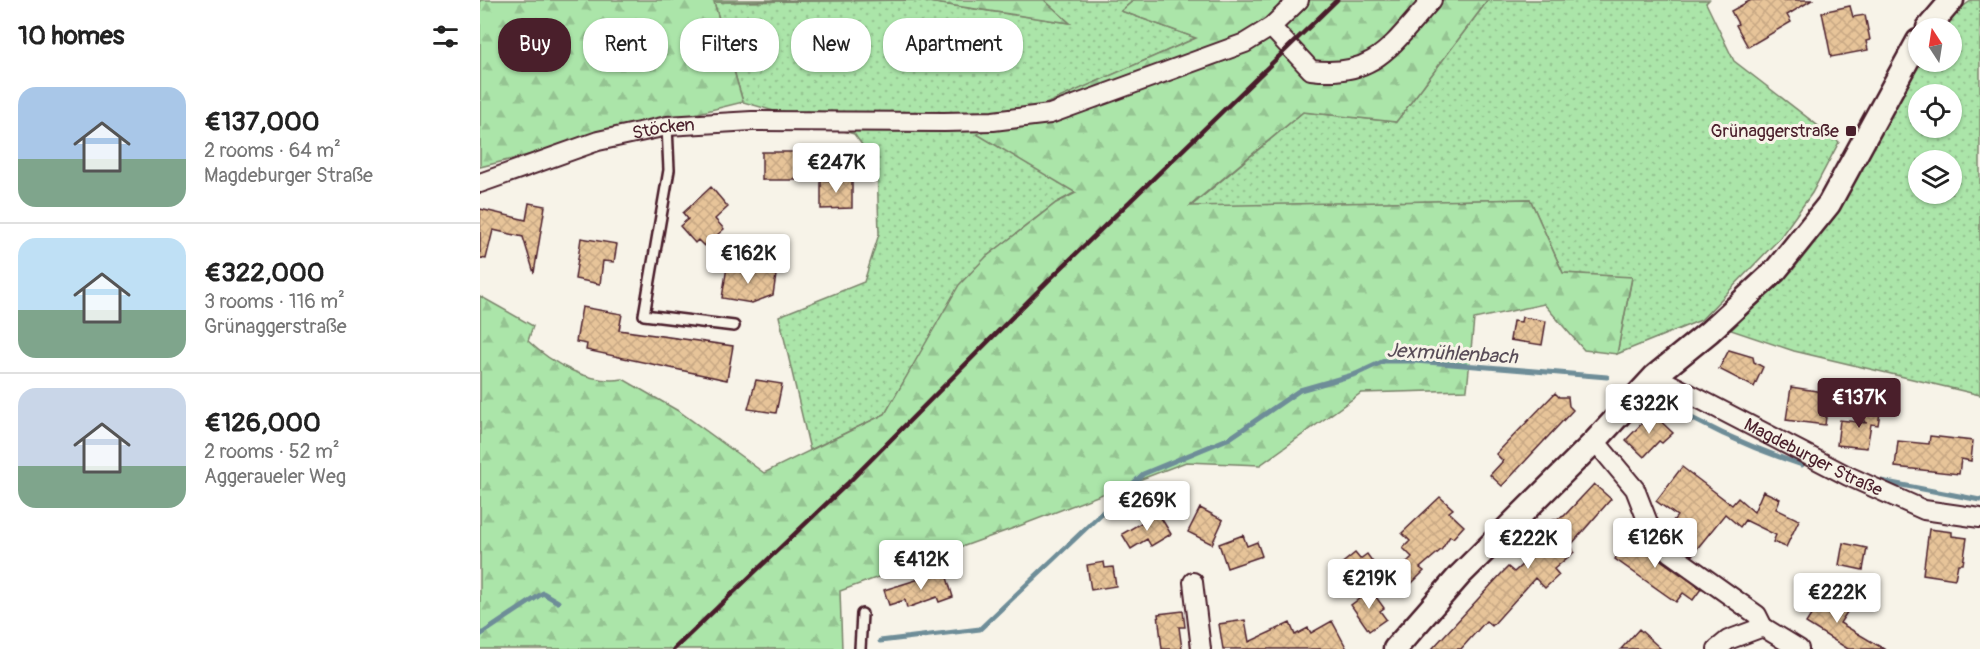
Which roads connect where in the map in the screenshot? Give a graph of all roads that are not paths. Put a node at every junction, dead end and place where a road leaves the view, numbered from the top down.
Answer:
1 (1299, 0) edge
2 (1432, 0) edge
3 (1952, 0) edge
4 (1937, 18) edge
5 (1271, 27) junction
6 (1908, 59) edge
7 (667, 126) junction
8 (480, 183) edge
9 (734, 326) dead end
10 (1655, 376) junction
11 (1595, 441) junction
12 (1980, 518) edge
13 (1194, 582) dead end
14 (862, 614) dead end
15 (1763, 627) junction
16 (860, 649) edge
17 (1201, 649) edge
18 (1395, 649) edge
19 (1717, 649) edge
20 (1799, 649) edge

1 - 5 street, Stöcken
2 - 5 street
3 - 4 street
5 - 7 street, Stöcken
6 - 10 street
7 - 8 street, Stöcken
7 - 9 lane
10 - 11 street
10 - 12 street, Magdeburger Straße
11 - 15 street
11 - 18 street
13 - 17 street
14 - 16 lane
15 - 19 street
15 - 20 street

